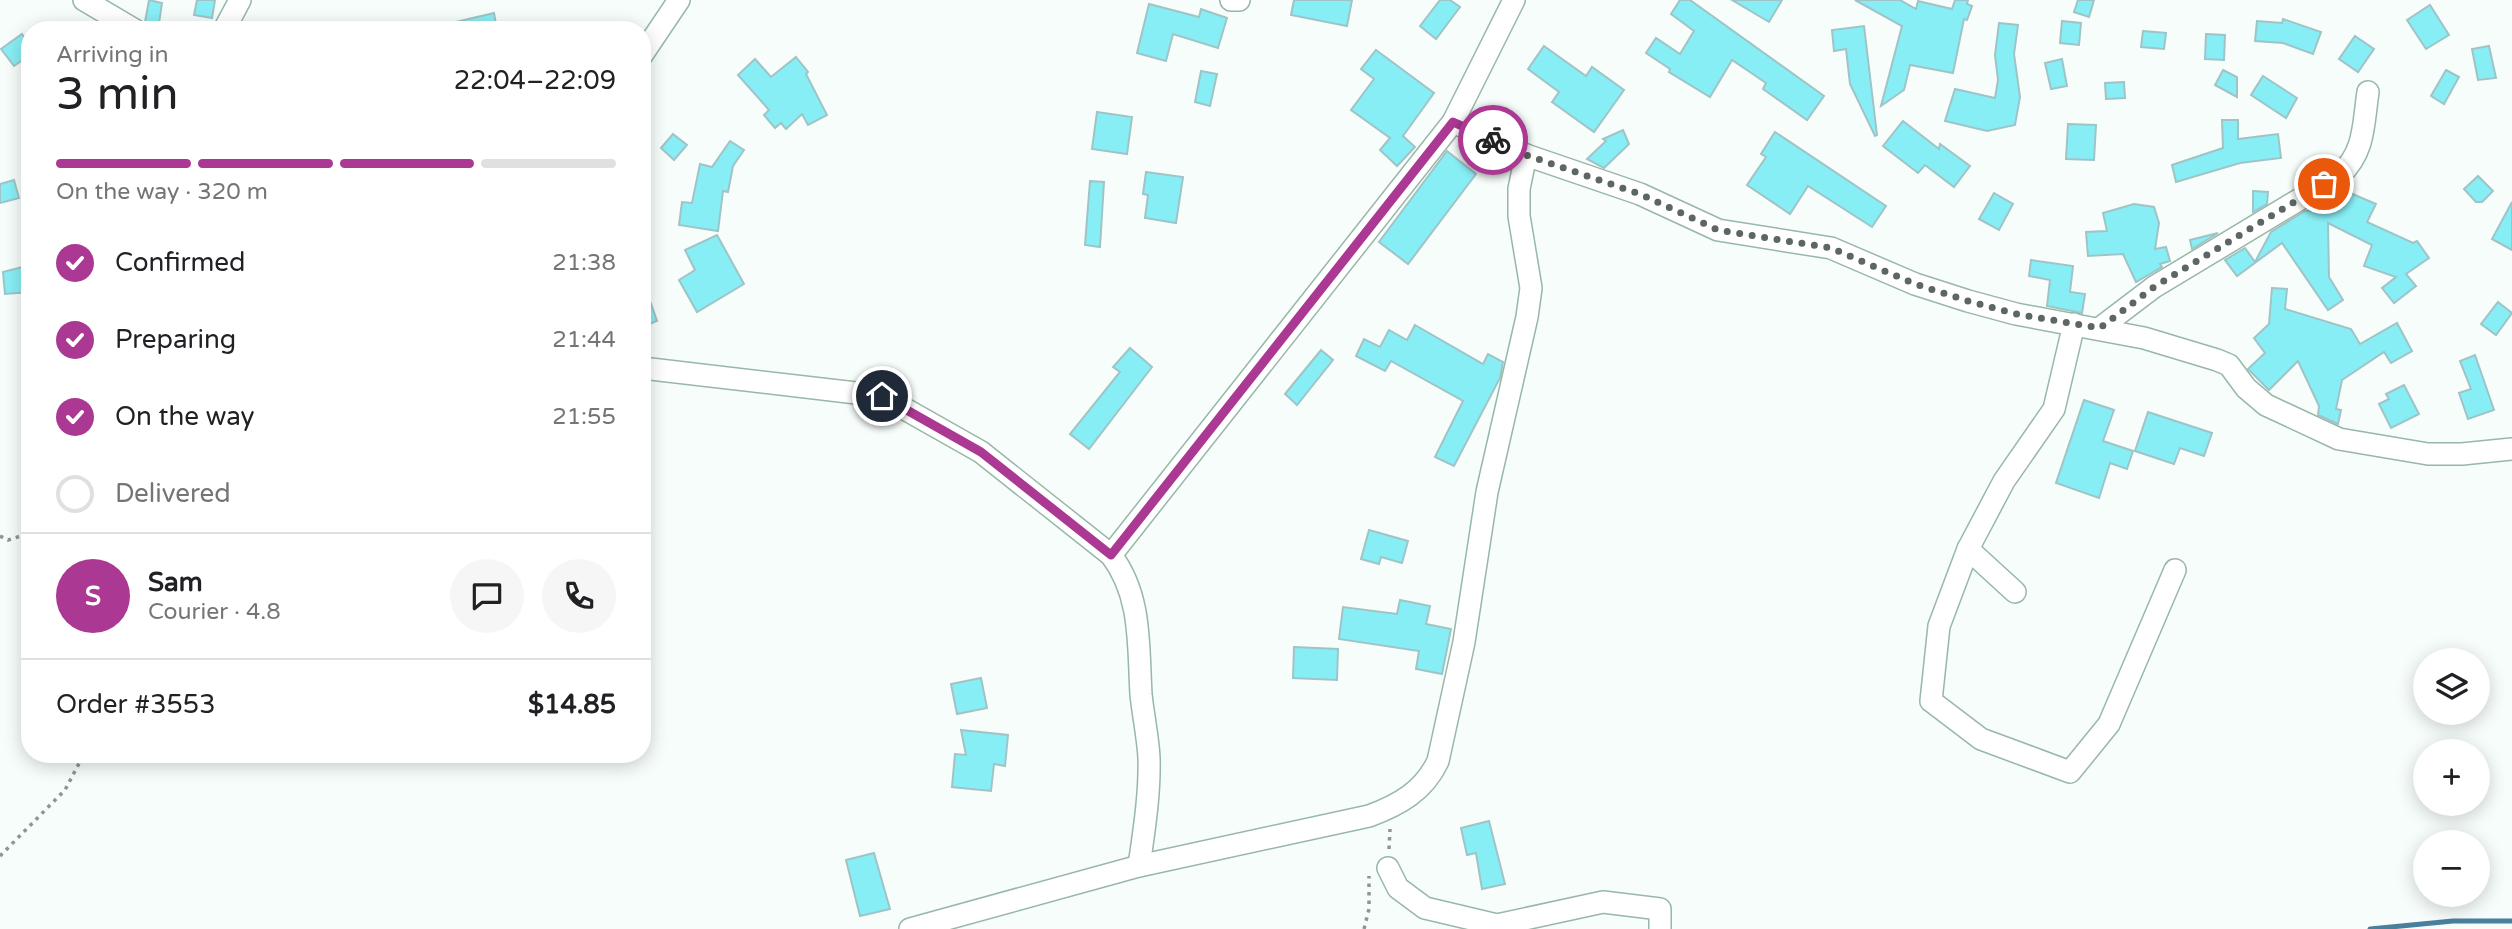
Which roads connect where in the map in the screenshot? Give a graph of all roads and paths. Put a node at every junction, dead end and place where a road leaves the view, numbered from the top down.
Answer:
1 (84, 0) edge
2 (240, 0) edge
3 (679, 0) edge
4 (1231, 0) edge
5 (1239, 0) edge
6 (1514, 0) edge
7 (117, 21) edge
8 (230, 21) edge
9 (651, 42) edge
10 (2368, 92) dead end
11 (1453, 122) junction
12 (1526, 155) junction
13 (2074, 324) junction
14 (2100, 328) junction
15 (651, 369) edge
16 (2512, 449) edge
17 (0, 536) edge
18 (21, 536) edge
19 (1968, 549) junction
20 (1111, 555) junction
21 (2175, 570) dead end
22 (2015, 592) dead end
23 (79, 763) edge
24 (0, 856) edge
25 (1139, 866) junction
26 (1388, 868) dead end
27 (910, 929) edge
28 (1660, 929) edge

1 - 7 street
2 - 8 street
3 - 9 street
4 - 5 street
6 - 11 street
10 - 14 street
11 - 12 street
11 - 20 street
12 - 13 street
12 - 25 street
13 - 14 street
13 - 19 street
14 - 16 street
15 - 20 street
17 - 18 path
19 - 21 street
19 - 22 street
20 - 25 street
23 - 24 path
25 - 27 street
26 - 28 street

